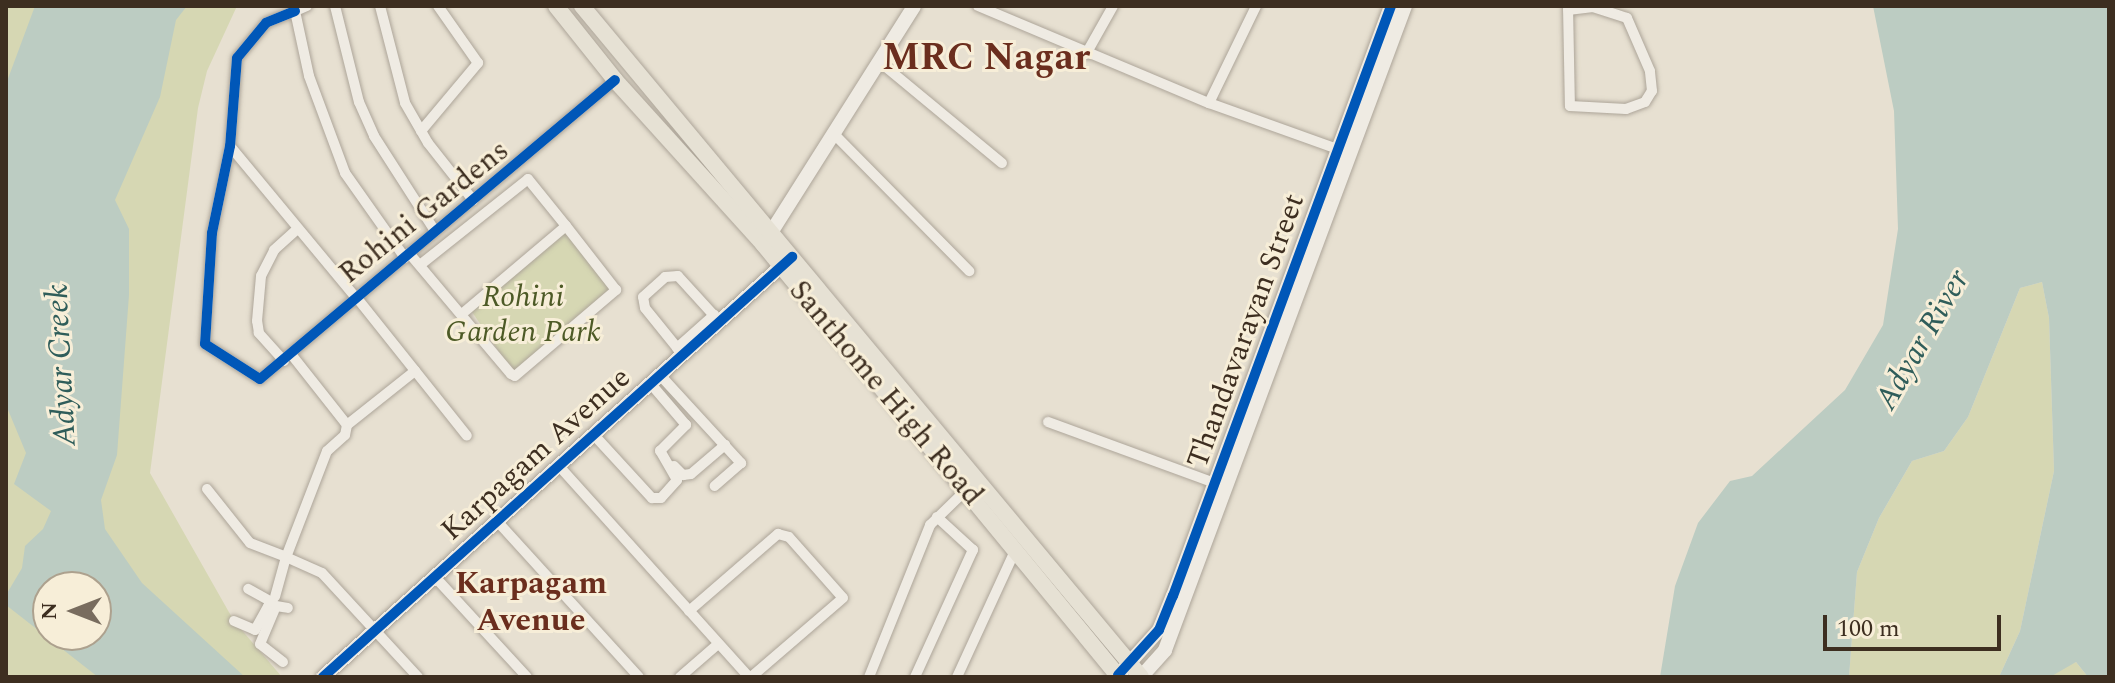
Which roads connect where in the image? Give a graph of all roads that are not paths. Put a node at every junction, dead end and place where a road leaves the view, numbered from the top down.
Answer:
1 (307, 6) edge
2 (335, 6) edge
3 (380, 6) edge
4 (438, 6) edge
5 (556, 6) edge
6 (582, 6) edge
7 (914, 6) edge
8 (978, 6) edge
9 (1113, 6) edge
10 (1256, 6) edge
11 (1391, 6) edge
12 (1405, 6) edge
13 (1593, 6) edge
14 (1568, 8) edge
15 (295, 11) junction
16 (1086, 54) junction
17 (881, 63) junction
18 (615, 80) junction
19 (1209, 103) junction
20 (421, 131) junction
21 (836, 136) junction
22 (230, 146) junction
23 (1344, 151) junction
24 (1002, 163) dead end
25 (473, 200) junction
26 (566, 226) junction
27 (297, 229) junction
28 (435, 231) junction
29 (768, 239) junction
30 (407, 255) junction
31 (786, 262) junction
32 (420, 265) junction
33 (969, 271) dead end
34 (356, 298) junction
35 (462, 314) junction
36 (717, 318) junction
37 (680, 351) junction
38 (1269, 353) junction
39 (287, 358) junction
40 (415, 371) junction
41 (656, 379) junction
42 (703, 421) junction
43 (1048, 422) dead end
44 (347, 425) junction
45 (594, 435) junction
46 (467, 436) dead end
47 (725, 445) junction
48 (559, 466) junction
49 (1215, 483) junction
50 (715, 486) dead end
51 (207, 489) dead end
52 (967, 489) junction
53 (937, 517) junction
54 (497, 521) junction
55 (1016, 549) junction
56 (286, 557) junction
57 (435, 577) junction
58 (248, 589) dead end
59 (278, 602) junction
60 (689, 611) junction
61 (234, 621) dead end
62 (374, 631) junction
63 (718, 644) junction
64 (283, 662) dead end
65 (1130, 674) edge
66 (323, 677) edge
67 (418, 677) edge
68 (527, 677) edge
69 (639, 677) edge
70 (680, 677) edge
71 (750, 677) edge
72 (869, 677) edge
73 (915, 677) edge
74 (957, 677) edge

1 - 15 street
2 - 28 street
3 - 20 street
4 - 20 street
5 - 18 main road, Santhome High Road
6 - 29 main road, Santhome High Road
7 - 17 street
8 - 16 street
9 - 16 street
10 - 19 street
11 - 23 street, Thandavarayan Street
12 - 23 street, Thandavarayan Street
13 - 14 street
13 - 14 street
15 - 22 street
15 - 30 street
16 - 19 street
17 - 21 street
17 - 24 street
18 - 25 street, Rohini Gardens
18 - 29 main road, Santhome High Road
19 - 23 street
20 - 25 street
21 - 29 street
21 - 33 street
22 - 27 street
22 - 39 street, Rohini Gardens
23 - 38 street, Thandavarayan Street
25 - 28 street, Rohini Gardens
26 - 32 street
26 - 35 street
26 - 35 street
27 - 34 street
27 - 39 street
28 - 30 street, Rohini Gardens
29 - 31 main road, Santhome High Road
30 - 32 street
30 - 34 street, Rohini Gardens
31 - 36 street, Karpagam Avenue
31 - 52 main road, Santhome High Road
31 - 65 main road, Santhome High Road
32 - 35 street
34 - 39 street, Rohini Gardens
34 - 40 street
36 - 37 street, Karpagam Avenue
36 - 37 street
37 - 41 street, Karpagam Avenue
38 - 49 street, Thandavarayan Street
38 - 65 street, Thandavarayan Street
39 - 44 street
40 - 44 street
40 - 46 street
41 - 42 street
41 - 45 street, Karpagam Avenue
41 - 45 street
42 - 47 street
42 - 47 street
43 - 49 street
44 - 56 street
45 - 48 street, Karpagam Avenue
47 - 50 street
48 - 54 street, Karpagam Avenue
48 - 60 street
49 - 65 street, Thandavarayan Street
51 - 56 street
52 - 53 street
52 - 55 main road, Santhome High Road
53 - 72 street
53 - 73 street
54 - 57 street, Karpagam Avenue
54 - 69 street
55 - 65 main road, Santhome High Road
55 - 74 street
56 - 59 street
56 - 62 street
57 - 62 street, Karpagam Avenue
57 - 68 street
58 - 59 street
59 - 61 street
59 - 64 street
60 - 63 street
60 - 71 street
62 - 66 street, Karpagam Avenue
62 - 67 street
63 - 70 street
63 - 71 street

